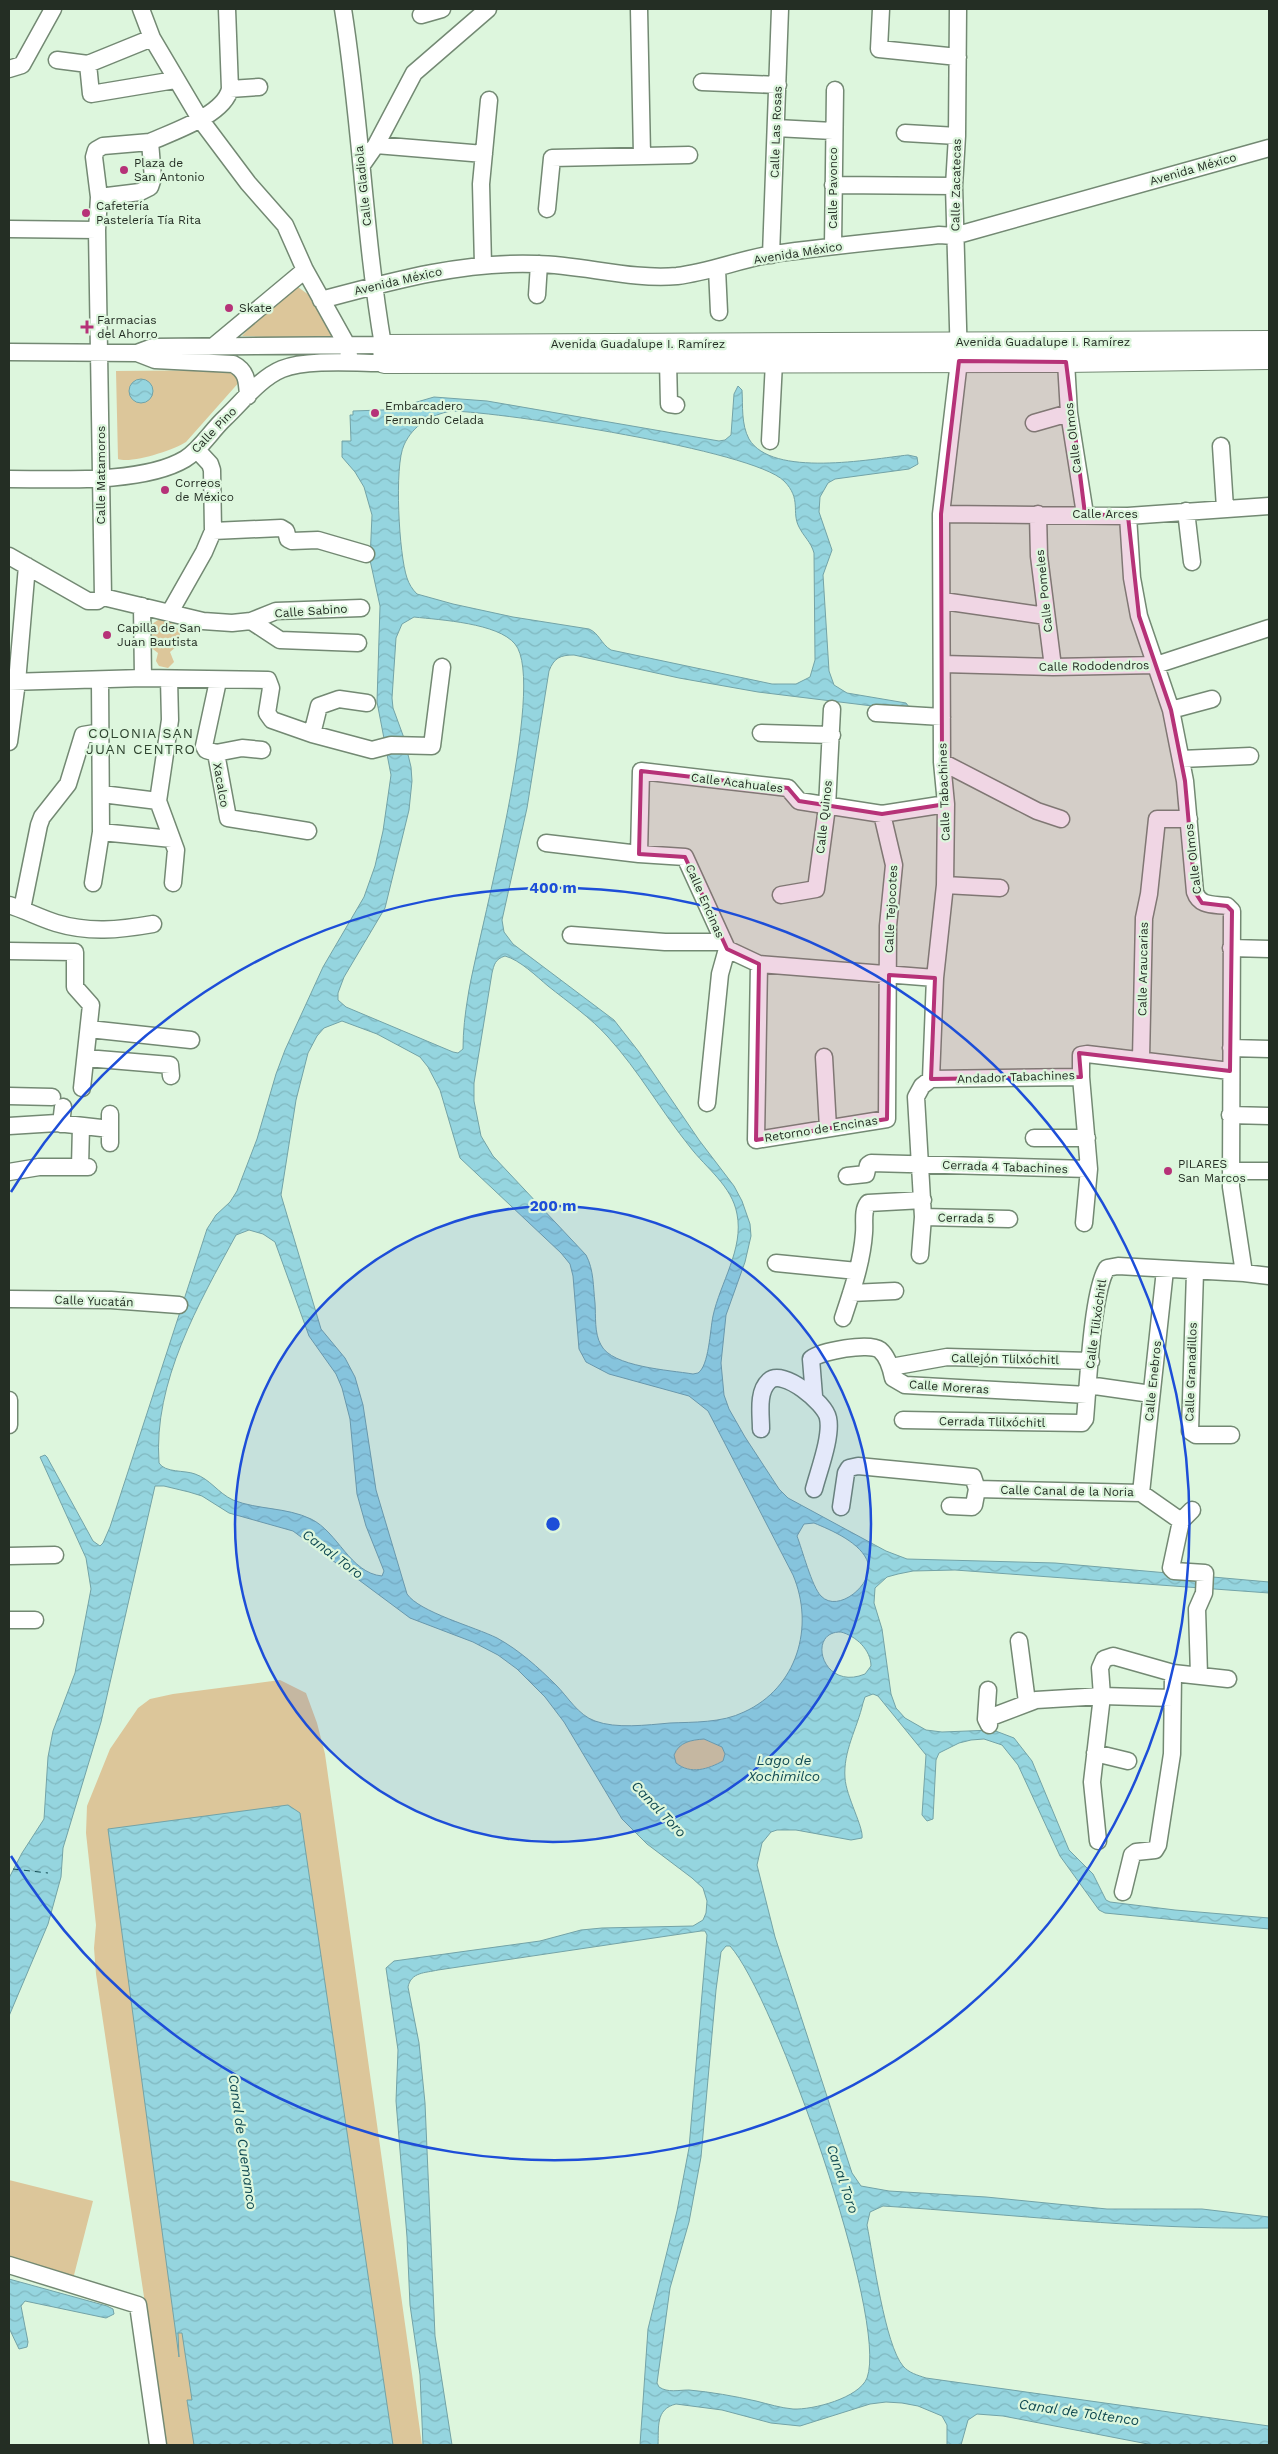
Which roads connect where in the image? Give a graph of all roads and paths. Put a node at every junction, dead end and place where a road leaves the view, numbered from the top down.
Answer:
1 (54, 9) edge
2 (141, 9) edge
3 (227, 9) edge
4 (343, 9) edge
5 (442, 9) edge
6 (488, 9) edge
7 (639, 9) edge
8 (780, 9) edge
9 (881, 9) edge
10 (958, 9) edge
11 (421, 15) dead end
12 (152, 38) junction
13 (958, 58) junction
14 (56, 60) dead end
15 (88, 64) junction
16 (9, 69) edge
17 (175, 80) junction
18 (702, 82) dead end
19 (778, 86) junction
20 (259, 87) dead end
21 (230, 89) junction
22 (835, 90) dead end
23 (489, 100) dead end
24 (200, 119) junction
25 (776, 128) junction
26 (833, 131) junction
27 (905, 133) dead end
28 (957, 136) junction
29 (150, 142) junction
30 (376, 146) junction
31 (1269, 148) edge
32 (484, 154) junction
33 (689, 155) dead end
34 (642, 156) junction
35 (362, 165) junction
36 (834, 185) junction
37 (954, 186) junction
38 (99, 197) junction
39 (547, 209) dead end
40 (9, 229) edge
41 (97, 230) junction
42 (954, 236) junction
43 (833, 246) junction
44 (771, 255) junction
45 (539, 264) junction
46 (482, 265) junction
47 (717, 269) junction
48 (305, 270) junction
49 (373, 286) junction
50 (537, 295) dead end
51 (321, 300) junction
52 (719, 312) dead end
53 (1269, 341) edge
54 (214, 345) junction
55 (348, 347) junction
56 (9, 352) edge
57 (959, 352) junction
58 (100, 353) junction
59 (137, 353) junction
60 (383, 354) junction
61 (1269, 359) edge
62 (668, 361) junction
63 (774, 362) junction
64 (1066, 362) junction
65 (350, 363) junction
66 (248, 396) junction
67 (676, 404) dead end
68 (1069, 414) junction
69 (1034, 423) dead end
70 (770, 441) dead end
71 (1221, 446) dead end
72 (197, 450) junction
73 (9, 479) edge
74 (102, 479) junction
75 (1269, 506) edge
76 (1226, 508) junction
77 (1186, 511) junction
78 (941, 514) junction
79 (1038, 514) junction
80 (1085, 514) junction
81 (1128, 516) junction
82 (213, 531) junction
83 (366, 554) dead end
84 (9, 556) edge
85 (1192, 562) dead end
86 (27, 566) junction
87 (103, 597) junction
88 (942, 601) junction
89 (142, 606) junction
90 (361, 608) dead end
91 (170, 612) junction
92 (1046, 616) junction
93 (251, 622) junction
94 (1269, 628) edge
95 (358, 643) dead end
96 (943, 664) junction
97 (1156, 665) junction
98 (442, 667) dead end
99 (1053, 667) junction
100 (143, 678) junction
101 (170, 679) junction
102 (218, 680) junction
103 (100, 681) junction
104 (13, 682) edge
105 (1212, 699) dead end
106 (367, 702) dead end
107 (832, 709) dead end
108 (1172, 710) junction
109 (876, 713) dead end
110 (942, 717) junction
111 (101, 732) junction
112 (761, 733) dead end
113 (312, 734) junction
114 (832, 735) junction
115 (9, 742) edge
116 (262, 750) dead end
117 (216, 753) junction
118 (1250, 756) dead end
119 (1181, 759) junction
120 (942, 762) junction
121 (102, 794) junction
122 (158, 801) junction
123 (946, 804) junction
124 (826, 807) junction
125 (882, 814) junction
126 (1061, 819) dead end
127 (1189, 819) junction
128 (308, 831) dead end
129 (101, 832) junction
130 (172, 839) junction
131 (546, 843) dead end
132 (639, 854) junction
133 (93, 883) dead end
134 (173, 883) dead end
135 (945, 885) junction
136 (1000, 888) dead end
137 (781, 895) dead end
138 (16, 907) edge
139 (153, 924) dead end
140 (571, 935) dead end
141 (725, 945) junction
142 (1231, 948) junction
143 (1269, 949) edge
144 (9, 951) edge
145 (759, 964) junction
146 (889, 975) junction
147 (935, 978) junction
148 (89, 1029) junction
149 (192, 1040) dead end
150 (1231, 1048) junction
151 (1269, 1049) edge
152 (824, 1057) dead end
153 (86, 1058) junction
154 (1141, 1060) junction
155 (1230, 1071) junction
156 (171, 1076) dead end
157 (1081, 1077) junction
158 (932, 1079) junction
159 (82, 1088) dead end
160 (9, 1096) edge
161 (707, 1103) dead end
162 (1230, 1115) junction
163 (1269, 1116) edge
164 (61, 1124) junction
165 (9, 1126) edge
166 (81, 1126) junction
167 (828, 1128) junction
168 (110, 1129) dead end
169 (1034, 1138) dead end
170 (1087, 1138) junction
171 (920, 1165) junction
172 (1089, 1169) junction
173 (1231, 1171) junction
174 (9, 1172) edge
175 (1269, 1172) edge
176 (847, 1176) dead end
177 (922, 1200) junction
178 (924, 1217) junction
179 (1009, 1219) dead end
180 (1084, 1223) dead end
181 (920, 1255) dead end
182 (776, 1264) dead end
183 (857, 1270) junction
184 (1165, 1270) junction
185 (1194, 1272) junction
186 (1244, 1273) junction
187 (1269, 1276) edge
188 (895, 1291) dead end
189 (851, 1293) junction
190 (9, 1299) edge
191 (179, 1305) dead end
192 (843, 1318) dead end
193 (1090, 1361) junction
194 (891, 1367) junction
195 (1088, 1390) junction
196 (1151, 1394) junction
197 (814, 1396) junction
198 (9, 1400) edge
199 (903, 1420) dead end
200 (1082, 1423) joint
201 (9, 1425) edge
202 (761, 1429) dead end
203 (1231, 1435) dead end
204 (814, 1489) dead end
205 (977, 1489) junction
206 (1141, 1493) junction
207 (950, 1506) dead end
208 (840, 1507) dead end
209 (56, 1555) dead end
210 (9, 1556) edge
211 (9, 1620) edge
212 (35, 1620) dead end
213 (1019, 1641) dead end
214 (1172, 1673) junction
215 (1199, 1675) junction
216 (1228, 1678) dead end
217 (988, 1690) dead end
218 (1102, 1696) junction
219 (1172, 1698) junction
220 (1027, 1702) junction
221 (1095, 1754) junction
222 (1128, 1761) dead end
223 (1098, 1842) dead end
224 (1123, 1892) dead end
225 (9, 2265) edge
226 (158, 2445) edge

1 - 16 street
2 - 12 street
3 - 21 street
4 - 35 street, Calle Gladiola
5 - 11 street
6 - 30 street
7 - 34 street
8 - 19 street, Calle Las Rosas
9 - 13 street
10 - 13 street, Calle Zacatecas
12 - 15 street
12 - 17 street
13 - 28 street, Calle Zacatecas
14 - 15 street
15 - 17 street
17 - 24 street
18 - 19 street
19 - 25 street, Calle Las Rosas
20 - 21 street
21 - 24 street
22 - 26 street, Calle Pavonco
23 - 32 street
24 - 29 street
24 - 48 street
25 - 26 street
25 - 44 street, Calle Las Rosas
26 - 36 street, Calle Pavonco
27 - 28 street
28 - 37 street, Calle Zacatecas
29 - 38 street
29 - 38 street, Calle Matamoros
30 - 32 street
30 - 35 street
31 - 42 street, Avenida México
32 - 46 street
33 - 34 street
34 - 39 street
35 - 49 street, Calle Gladiola
36 - 37 street
36 - 43 street, Calle Pavonco
37 - 42 street, Calle Zacatecas
38 - 41 street, Calle Matamoros
40 - 41 street
41 - 58 street, Calle Matamoros
42 - 43 street, Avenida México
42 - 57 street, Calle Zacatecas
43 - 44 street, Avenida México
44 - 47 street, Avenida México
45 - 46 street, Avenida México
45 - 47 street, Avenida México
45 - 50 street
46 - 49 street, Avenida México
47 - 52 street
48 - 51 street
48 - 54 street
49 - 51 street, Avenida México
49 - 60 street, Calle Gladiola
51 - 55 street
53 - 57 main road, Avenida Guadalupe I. Ramírez
54 - 55 street, Avenida Guadalupe I. Ramírez
54 - 59 street, Avenida Guadalupe I. Ramírez
55 - 60 street, Avenida Guadalupe I. Ramírez
55 - 65 street
56 - 58 street, Avenida Guadalupe I. Ramírez
57 - 60 main road, Avenida Guadalupe I. Ramírez
57 - 63 main road, Avenida Guadalupe I. Ramírez
57 - 64 main road, Avenida Guadalupe I. Ramírez
57 - 78 street, Calle Tabachines
58 - 59 street, Avenida Guadalupe I. Ramírez
58 - 74 street, Calle Matamoros
59 - 66 street
60 - 62 main road, Avenida Guadalupe I. Ramírez
60 - 65 street, Avenida Guadalupe I. Ramírez
61 - 64 main road, Avenida Guadalupe I. Ramírez
62 - 63 main road, Avenida Guadalupe I. Ramírez
62 - 67 street
63 - 70 street
64 - 68 street, Calle Olmos
65 - 66 street, Calle Pino
66 - 72 street, Calle Pino
68 - 69 street
68 - 80 street, Calle Olmos
71 - 76 street
72 - 74 street, Calle Pino
72 - 82 street
73 - 74 street, Calle Pino
74 - 87 street, Calle Matamoros
75 - 76 street, Calle Arces
76 - 77 street, Calle Arces
77 - 81 street, Calle Arces
77 - 85 street
78 - 79 street, Calle Arces
78 - 88 street, Calle Tabachines
79 - 80 street, Calle Arces
79 - 92 street, Calle Pomeles
80 - 81 street, Calle Arces
81 - 97 street, Calle Olmos
82 - 83 street
82 - 91 street
84 - 86 street, Calle Sabino
86 - 87 street, Calle Sabino
86 - 104 street
87 - 89 street, Calle Sabino
88 - 92 street
88 - 96 street, Calle Tabachines
89 - 91 street, Calle Sabino
89 - 100 street
90 - 93 street, Calle Sabino
91 - 93 street, Calle Sabino
92 - 99 street, Calle Pomeles
93 - 95 street
94 - 97 street, Calle Rododendros
96 - 99 street, Calle Rododendros
96 - 110 street, Calle Tabachines
97 - 99 street, Calle Rododendros
97 - 108 street, Calle Olmos
98 - 113 street
100 - 101 street
100 - 103 street
101 - 102 street
101 - 122 street
102 - 113 street
102 - 117 street, Xacalco
103 - 104 street
103 - 111 street
104 - 115 street
105 - 108 street
106 - 113 street
107 - 114 street, Calle Quinos
108 - 119 street, Calle Olmos
109 - 110 street
110 - 120 street, Calle Tabachines
111 - 121 street
111 - 138 street
112 - 114 street
114 - 124 street, Calle Quinos
116 - 117 street
117 - 128 street, Xacalco
118 - 119 street
119 - 127 street, Calle Olmos
120 - 123 street, Calle Tabachines
120 - 126 street
121 - 122 street
121 - 129 street
122 - 130 street
123 - 125 street, Calle Acahuales
123 - 135 street, Calle Tabachines
124 - 125 street, Calle Acahuales
124 - 132 street, Calle Acahuales
124 - 137 street, Calle Quinos
125 - 146 street, Calle Tejocotes
127 - 142 street, Calle Olmos
127 - 154 street, Calle Araucarias
129 - 130 street
129 - 133 street
130 - 134 street
131 - 132 street
132 - 141 street, Calle Encinas
135 - 136 street
135 - 147 street, Calle Tabachines
138 - 139 street
140 - 141 street
141 - 145 street, Calle Encinas
141 - 161 street
142 - 143 street
142 - 150 street, Calle Olmos
144 - 148 street
145 - 146 street
145 - 167 street, Retorno de Encinas
146 - 147 street
146 - 167 street, Retorno de Encinas
147 - 158 street, Calle Tabachines
148 - 149 street
148 - 153 street
150 - 151 street
150 - 155 street, Calle Olmos
152 - 167 street
153 - 156 street
153 - 159 street
154 - 155 street, Andador Tabachines
154 - 157 street, Andador Tabachines
155 - 162 street, Calle Olmos
157 - 158 street, Andador Tabachines
157 - 170 street
158 - 171 street
160 - 164 street
162 - 163 street
162 - 173 street, Calle Olmos
164 - 165 street
164 - 166 street
166 - 168 street
166 - 174 street
169 - 170 street
170 - 172 street
171 - 172 street, Cerrada 4 Tabachines
171 - 176 street, Cerrada 4 Tabachines
171 - 177 street
172 - 180 street
173 - 175 street
173 - 186 street, Calle Olmos
177 - 178 street
177 - 183 street
178 - 179 street, Cerrada 5
178 - 181 street
182 - 183 street
183 - 189 street
184 - 185 street, Calle Tlilxóchitl
184 - 193 street, Calle Tlilxóchitl
184 - 196 street, Calle Enebros
185 - 186 street, Calle Tlilxóchitl
185 - 203 street, Calle Granadillos
186 - 187 street, Calle Tlilxóchitl
188 - 189 street
189 - 192 street
190 - 191 street, Calle Yucatán
193 - 194 street, Callejón Tlilxóchitl
193 - 195 street, Calle Tlilxóchitl
194 - 195 street, Calle Moreras
194 - 197 street, Calle Moreras
195 - 196 street, Calle Moreras
195 - 200 street, Calle Tlilxóchitl
196 - 206 street, Calle Enebros
197 - 202 street
197 - 204 street
198 - 201 street
199 - 200 street, Cerrada Tlilxóchitl
205 - 206 street, Calle Canal de la Noria
205 - 207 street
205 - 208 street
206 - 215 street, Calle Canal de la Noria
209 - 210 street
211 - 212 street
213 - 220 street
214 - 215 street
214 - 218 street
214 - 219 street
215 - 216 street
217 - 220 street
218 - 219 street
218 - 220 street
218 - 221 street
219 - 224 street
221 - 222 street
221 - 223 street
225 - 226 street

